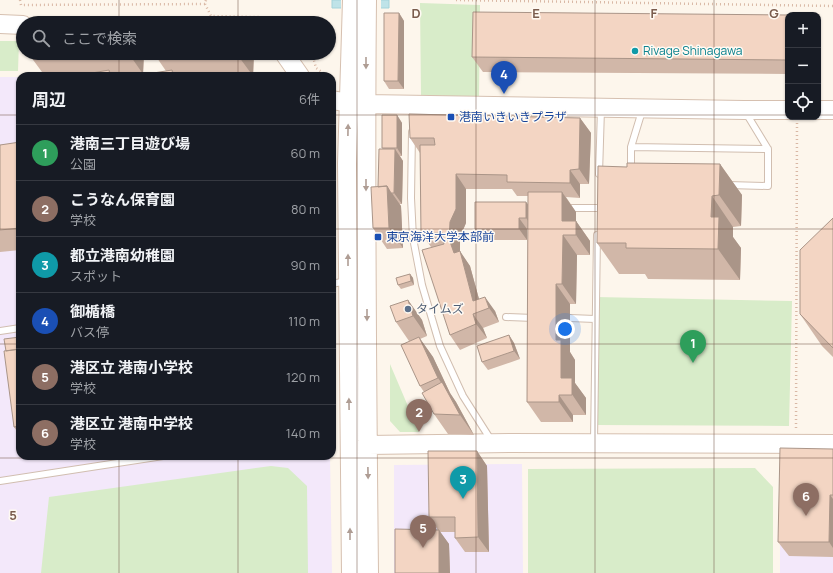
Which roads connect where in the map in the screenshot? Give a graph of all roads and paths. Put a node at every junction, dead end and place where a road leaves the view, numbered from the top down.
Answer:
1 (20, 0) edge
2 (352, 0) edge
3 (367, 0) edge
4 (456, 0) edge
5 (206, 2) edge
6 (833, 6) edge
7 (212, 16) edge
8 (359, 23) junction
9 (0, 24) edge
10 (16, 25) edge
11 (289, 60) edge
12 (314, 60) edge
13 (297, 72) edge
14 (322, 72) edge
15 (349, 102) edge
16 (601, 108) junction
17 (643, 108) junction
18 (744, 110) junction
19 (785, 110) edge
20 (821, 110) edge
21 (833, 110) edge
22 (797, 120) edge
23 (412, 126) edge
24 (631, 147) junction
25 (768, 149) junction
26 (630, 176) edge
27 (598, 177) edge
28 (722, 185) dead end
29 (598, 201) edge
30 (560, 208) edge
31 (597, 208) junction
32 (597, 216) edge
33 (597, 230) edge
34 (340, 282) edge
35 (506, 317) dead end
36 (542, 318) edge
37 (570, 318) dead end
38 (595, 319) junction
39 (16, 329) edge
40 (0, 331) edge
41 (493, 444) junction
42 (594, 444) junction
43 (833, 444) edge
44 (368, 445) junction
45 (796, 445) junction
46 (137, 460) edge
47 (0, 481) edge
48 (351, 573) edge
49 (369, 573) edge

1 - 5 path
2 - 8 street
3 - 8 street
4 - 6 path
5 - 7 path
8 - 15 street
9 - 10 street
11 - 13 street
12 - 14 path
15 - 16 street
34 -> 15 street
15 -> 44 street
16 - 17 street
16 - 27 lane
17 - 18 street
17 - 24 lane
18 - 19 street
18 - 25 lane
20 - 21 street
22 - 45 path
23 - 41 lane
24 - 25 lane
24 - 26 lane
25 - 28 lane
29 - 31 lane
30 - 31 lane
31 - 32 lane
33 - 38 lane
48 -> 34 street
35 - 36 lane
37 - 38 lane
38 - 42 lane
39 - 40 lane
41 - 42 street
41 - 44 street
42 - 45 street
43 - 45 street
44 -> 49 street
46 - 47 lane

